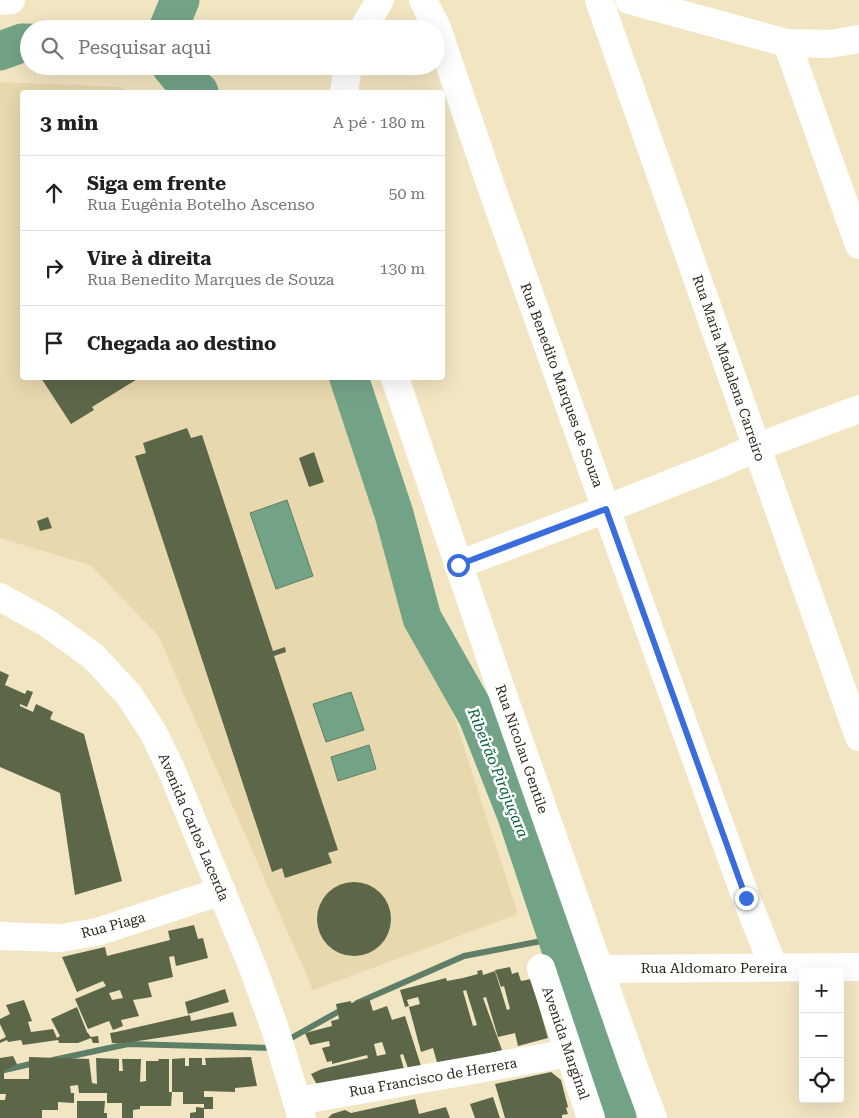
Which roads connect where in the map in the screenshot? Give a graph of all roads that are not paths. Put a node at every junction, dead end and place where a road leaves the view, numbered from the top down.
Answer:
1 (11, 0) edge
2 (380, 0) edge
3 (423, 0) edge
4 (599, 0) edge
5 (629, 0) edge
6 (0, 1) edge
7 (695, 9) edge
8 (368, 20) edge
9 (433, 20) edge
10 (859, 39) edge
11 (786, 43) junction
12 (445, 51) edge
13 (347, 75) edge
14 (344, 90) edge
15 (852, 209) edge
16 (859, 245) edge
17 (396, 380) edge
18 (859, 409) edge
19 (757, 447) junction
20 (606, 509) junction
21 (458, 565) junction
22 (0, 597) edge
23 (859, 737) edge
24 (222, 891) junction
25 (0, 936) edge
26 (859, 967) edge
27 (541, 968) dead end
28 (774, 968) junction
29 (600, 969) junction
30 (569, 1053) junction
31 (299, 1109) edge
32 (592, 1118) edge
33 (652, 1118) edge

1 - 6 street
2 - 8 street
3 - 9 street, Rua Benedito Marques de Souza
4 - 19 street, Rua Maria Madalena Carreiro
5 - 7 street
7 - 11 street
10 - 11 street
11 - 15 street
12 - 20 street, Rua Benedito Marques de Souza
13 - 14 street
15 - 16 street
17 - 21 street, Rua Nicolau Gentile
18 - 19 street
19 - 20 street
19 - 23 street, Rua Maria Madalena Carreiro
20 - 21 street
20 - 28 street, Rua Benedito Marques de Souza
21 - 29 street, Rua Nicolau Gentile
22 - 24 street, Avenida Carlos Lacerda
24 - 25 street, Rua Piaga
24 - 31 street, Avenida Carlos Lacerda
26 - 28 street, Rua Aldomaro Pereira
27 - 30 street, Avenida Marginal
28 - 29 street, Rua Aldomaro Pereira
29 - 33 street, Rua Nicolau Gentile
30 - 31 street, Rua Francisco de Herrera
30 - 32 street, Avenida Marginal

